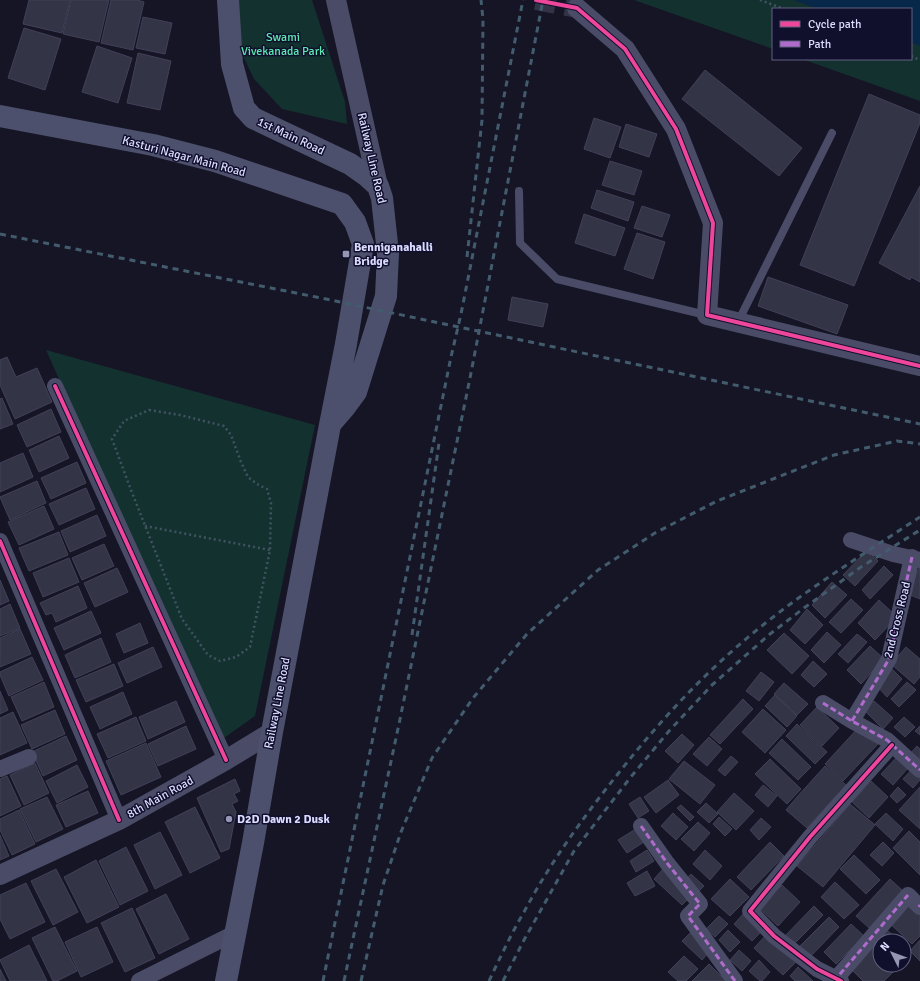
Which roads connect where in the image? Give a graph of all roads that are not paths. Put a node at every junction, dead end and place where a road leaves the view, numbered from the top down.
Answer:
1 (228, 0) edge
2 (336, 0) edge
3 (577, 8) tunnel mouth
4 (0, 116) edge
5 (832, 133) dead end
6 (378, 186) junction
7 (519, 190) dead end
8 (355, 222) joint
9 (707, 315) junction
10 (738, 322) junction
11 (920, 366) edge
12 (55, 386) dead end
13 (330, 425) junction
14 (851, 540) dead end
15 (0, 541) edge
16 (916, 558) edge
17 (823, 703) dead end
18 (852, 721) junction
19 (272, 732) junction
20 (892, 745) junction
21 (29, 757) dead end
22 (226, 760) junction
23 (0, 769) edge
24 (920, 770) edge
25 (119, 820) junction
26 (641, 826) dead end
27 (0, 875) edge
28 (920, 906) edge
29 (235, 933) junction
30 (837, 980) edge
31 (139, 981) edge
32 (226, 981) edge
33 (735, 981) edge

1 - 6 main road, 1st Main Road
2 - 6 street, Railway Line Road
3 - 9 street
4 - 8 main road, Kasturi Nagar Main Road
5 - 10 lane
6 - 13 main road, Railway Line Road
7 - 9 lane
8 - 13 main road, Railway Line Road
9 - 10 street
10 - 11 street
12 - 22 street
13 - 19 main road, Railway Line Road
14 - 16 street
15 - 25 street
16 - 18 street, 2nd Cross Road
17 - 18 street
18 - 20 street
19 - 22 street, 8th Main Road
19 - 29 main road, Railway Line Road
20 - 24 street
20 - 30 street
21 - 23 street
22 - 25 street, 8th Main Road
25 - 27 street, 8th Main Road
26 - 33 street
28 - 30 street
29 - 31 street
29 - 32 main road, Railway Line Road

